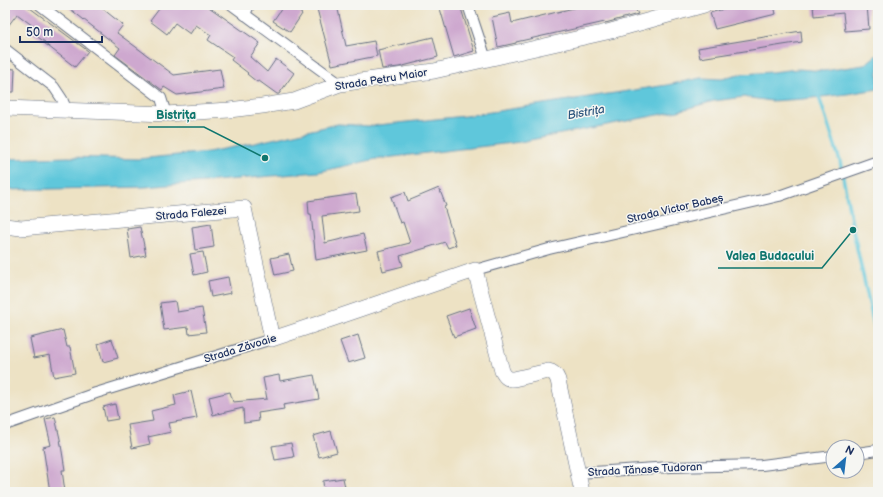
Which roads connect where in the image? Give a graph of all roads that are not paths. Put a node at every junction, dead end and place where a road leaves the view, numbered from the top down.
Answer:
1 (40, 5) edge
2 (232, 5) edge
3 (249, 5) edge
4 (468, 5) edge
5 (704, 5) edge
6 (245, 15) junction
7 (5, 50) edge
8 (486, 59) junction
9 (340, 84) junction
10 (5, 108) edge
11 (67, 111) junction
12 (166, 114) junction
13 (878, 161) edge
14 (5, 226) edge
15 (475, 270) junction
16 (272, 339) junction
17 (5, 425) edge
18 (878, 450) edge
19 (865, 452) edge
20 (825, 457) edge
21 (578, 473) junction
22 (582, 492) edge

1 - 12 street
2 - 6 street
3 - 6 street
4 - 8 street
5 - 8 street, Strada Petru Maior
6 - 9 street
7 - 11 street
8 - 9 street, Strada Petru Maior
9 - 12 street, Strada Petru Maior
10 - 11 street, Strada Petru Maior
11 - 12 street, Strada Petru Maior
13 - 15 street, Strada Victor Babeș
14 - 16 street, Strada Falezei
15 - 16 street, Strada Zăvoaie
15 - 21 street, Strada Tănase Tudoran
16 - 17 street, Strada Zăvoaie
18 - 19 street
20 - 21 street, Strada Tănase Tudoran
21 - 22 street

